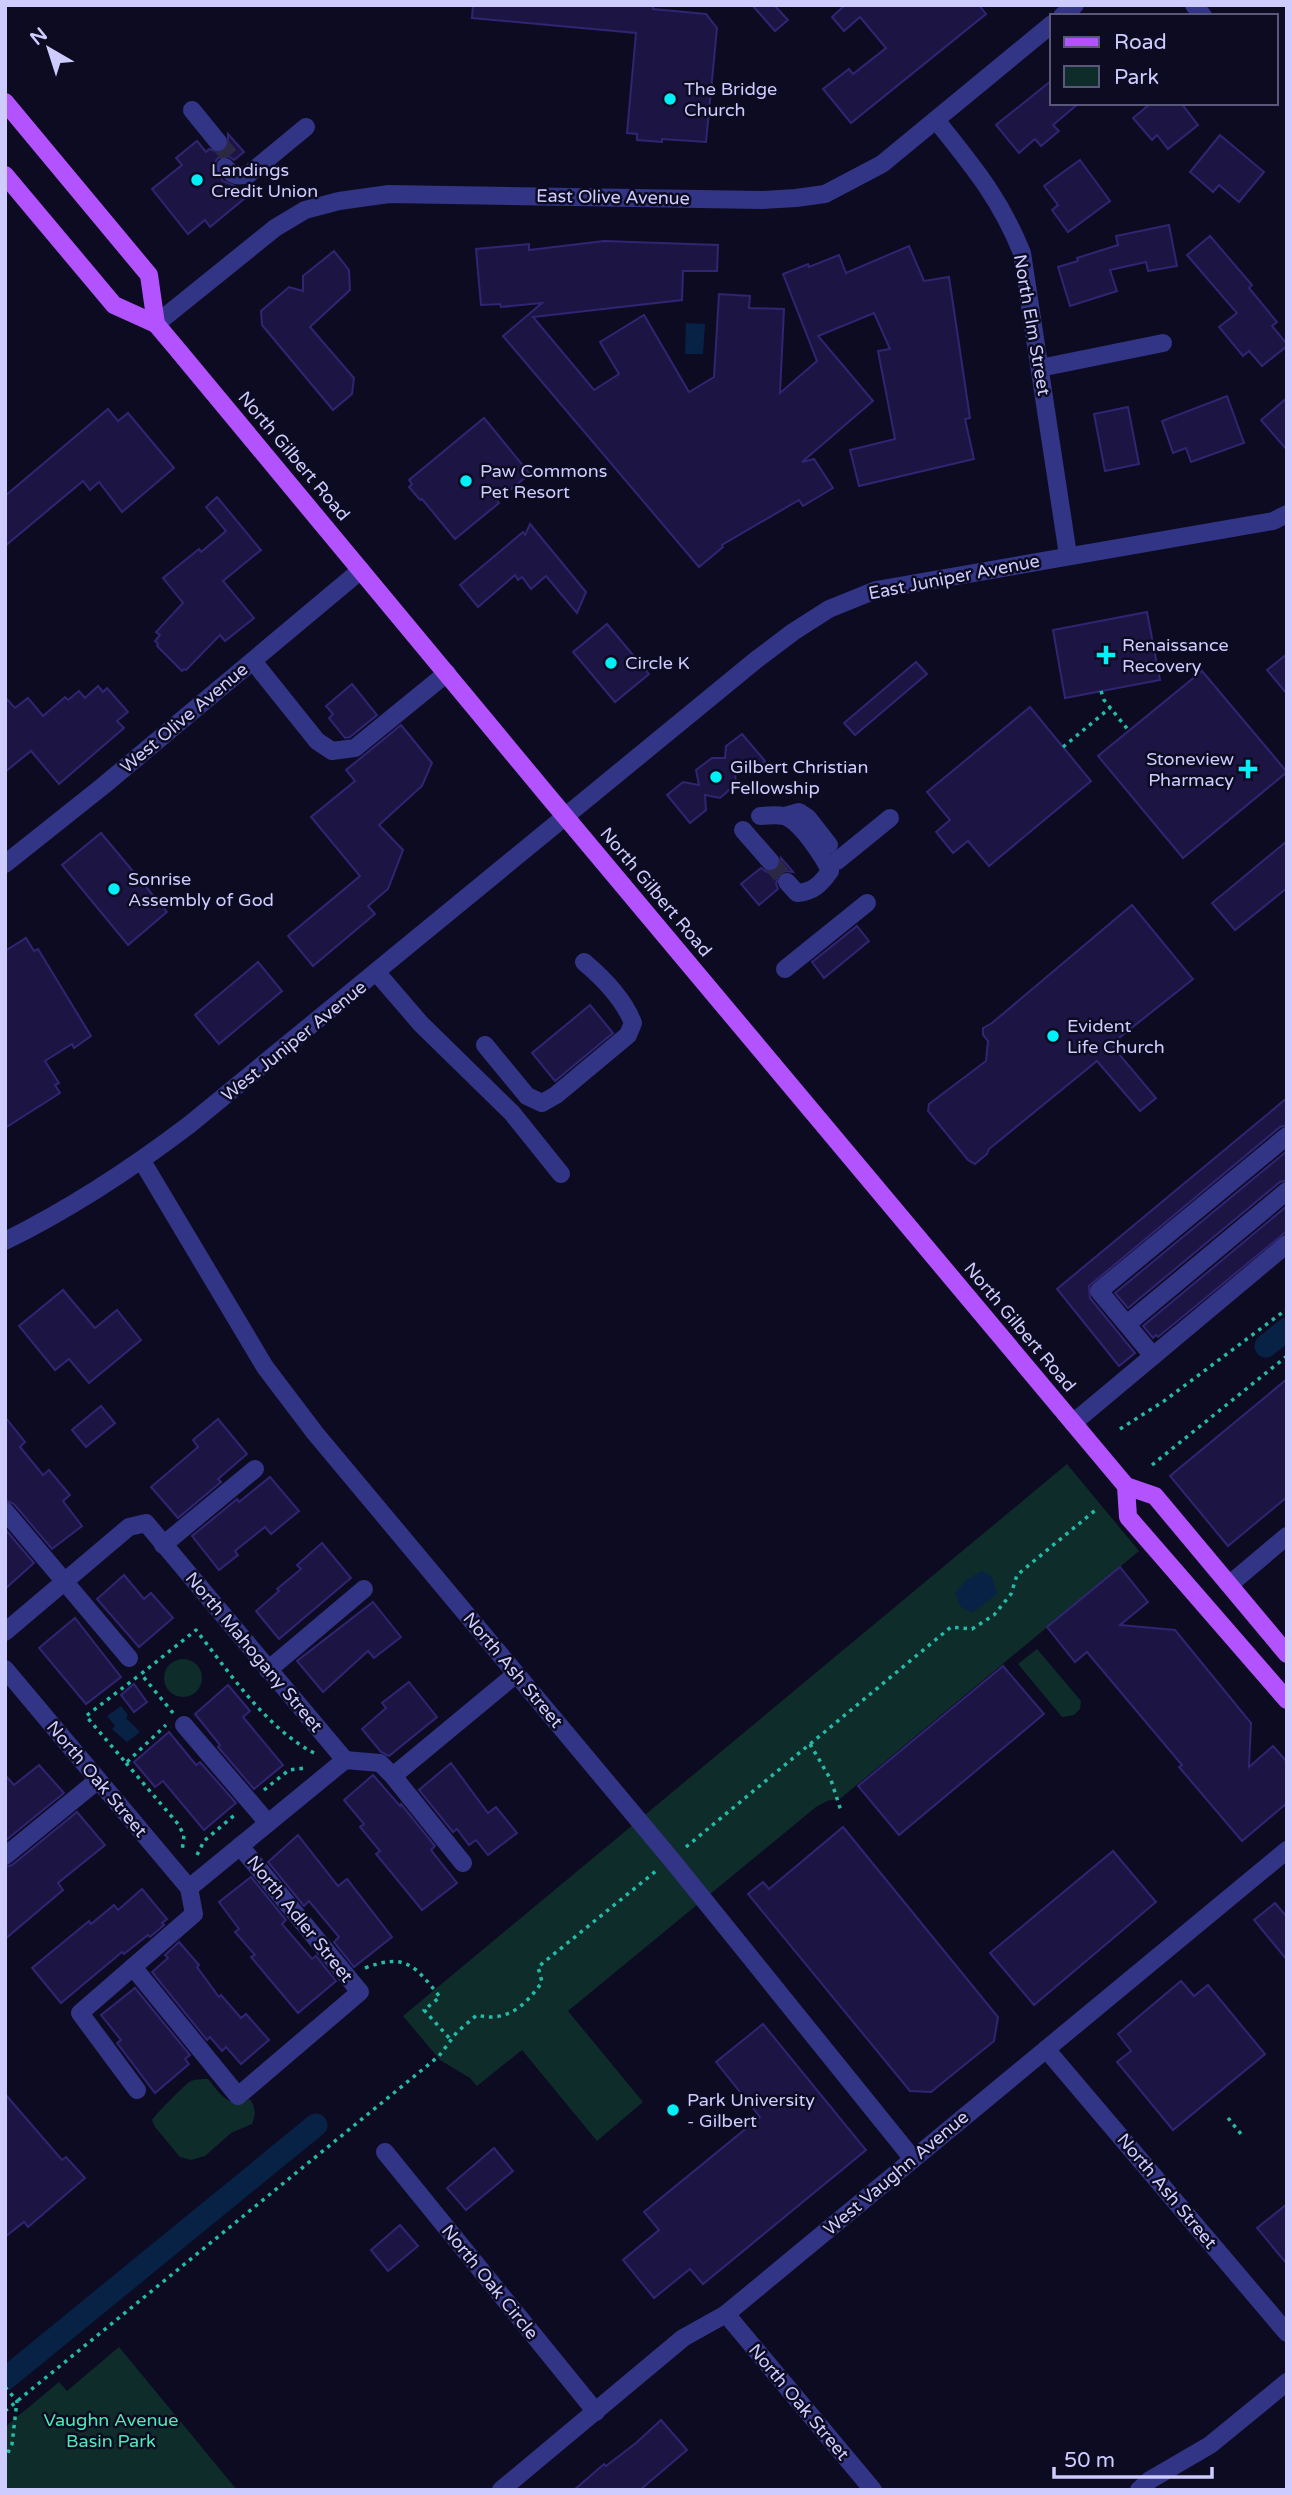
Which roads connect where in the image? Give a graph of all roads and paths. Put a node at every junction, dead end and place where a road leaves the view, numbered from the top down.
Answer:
1 (1050, 26) edge
2 (5, 102) edge
3 (188, 114) dead end
4 (936, 120) junction
5 (306, 127) dead end
6 (214, 145) tunnel mouth
7 (229, 164) tunnel mouth
8 (5, 175) edge
9 (156, 324) junction
10 (1163, 343) dead end
11 (1041, 368) junction
12 (1287, 514) edge
13 (1068, 555) junction
14 (361, 570) junction
15 (253, 662) junction
16 (447, 673) junction
17 (1101, 691) dead end
18 (1110, 708) junction
19 (1129, 731) dead end
20 (1063, 747) dead end
21 (760, 816) dead end
22 (565, 817) junction
23 (890, 818) dead end
24 (743, 830) dead end
25 (770, 861) tunnel mouth
26 (5, 864) edge
27 (833, 866) junction
28 (787, 882) tunnel mouth
29 (867, 903) dead end
30 (584, 962) dead end
31 (785, 969) dead end
32 (377, 973) junction
33 (485, 1045) dead end
34 (1287, 1136) edge
35 (142, 1161) junction
36 (561, 1174) dead end
37 (1287, 1191) edge
38 (5, 1241) edge
39 (1287, 1244) edge
40 (1287, 1309) edge
41 (1127, 1324) junction
42 (1153, 1356) junction
43 (1287, 1356) edge
44 (1073, 1423) junction
45 (1120, 1429) dead end
46 (1152, 1465) dead end
47 (256, 1469) dead end
48 (1126, 1486) junction
49 (1098, 1508) dead end
50 (5, 1511) edge
51 (1287, 1536) edge
52 (163, 1545) junction
53 (64, 1581) junction
54 (1230, 1584) junction
55 (364, 1589) dead end
56 (5, 1632) edge
57 (1287, 1654) edge
58 (129, 1658) joint
59 (5, 1669) edge
60 (268, 1670) junction
61 (516, 1674) junction
62 (1287, 1700) edge
63 (86, 1716) dead end
64 (184, 1725) dead end
65 (810, 1744) junction
66 (345, 1759) junction
67 (393, 1776) junction
68 (99, 1780) junction
69 (841, 1811) dead end
70 (268, 1823) junction
71 (240, 1846) junction
72 (686, 1847) dead end
73 (1287, 1850) edge
74 (5, 1856) edge
75 (463, 1863) dead end
76 (656, 1871) dead end
77 (189, 1888) junction
78 (133, 1967) junction
79 (355, 1985) junction
80 (451, 2040) junction
81 (1046, 2049) junction
82 (137, 2090) dead end
83 (1228, 2118) dead end
84 (1241, 2134) dead end
85 (385, 2152) dead end
86 (913, 2159) junction
87 (726, 2314) junction
88 (1287, 2333) edge
89 (1287, 2382) edge
90 (5, 2387) edge
91 (17, 2401) junction
92 (5, 2411) edge
93 (596, 2412) junction
94 (5, 2459) edge
95 (501, 2490) edge
96 (873, 2490) edge
97 (1139, 2490) edge

1 - 4 street, East Olive Avenue
2 - 9 main road
3 - 6 street
4 - 9 street, East Olive Avenue
4 - 11 street, North Elm Street
5 - 7 street
8 - 9 main road, North Gilbert Road
9 - 14 main road, North Gilbert Road
10 - 11 street
11 - 13 street, North Elm Street
12 - 13 street, East Juniper Avenue
13 - 22 street, East Juniper Avenue
14 - 15 street, West Olive Avenue
14 - 16 main road, North Gilbert Road
15 - 16 street
15 - 26 street, West Olive Avenue
16 - 22 main road, North Gilbert Road
17 - 18 path
18 - 19 path
18 - 20 path
21 - 27 street
22 - 32 street, West Juniper Avenue
22 - 44 main road, North Gilbert Road
23 - 27 street
24 - 25 street
27 - 28 street
29 - 31 street
30 - 33 street
32 - 35 street, West Juniper Avenue
32 - 36 street
34 - 41 street
35 - 38 street, West Juniper Avenue
35 - 61 street, North Ash Street
37 - 41 street
39 - 42 street
40 - 45 path
41 - 42 street
42 - 44 street
43 - 46 path
44 - 48 main road, North Gilbert Road
47 - 52 street
48 - 54 main road, North Gilbert Road
48 - 62 main road
49 - 65 path
50 - 53 street
51 - 54 street
52 - 53 street, North Mahogany Street
52 - 60 street, North Mahogany Street
53 - 56 street
53 - 58 street
54 - 57 main road, North Gilbert Road
55 - 60 street
58 - 63 path
59 - 68 street, North Oak Street
60 - 66 street, North Mahogany Street
61 - 67 street
61 - 86 street, North Ash Street
64 - 70 street
65 - 69 path
65 - 72 path
66 - 67 street
66 - 70 street
67 - 75 street
68 - 74 street
68 - 77 street, North Oak Street
70 - 71 street
71 - 77 street
71 - 79 street, North Adler Street
73 - 81 street, West Vaughn Avenue
76 - 80 path
77 - 78 street
78 - 79 street
78 - 82 street
79 - 80 path
80 - 91 path
81 - 86 street, West Vaughn Avenue
81 - 88 street, North Ash Street
83 - 84 path
85 - 93 street, North Oak Circle
86 - 87 street, West Vaughn Avenue
87 - 93 street, West Vaughn Avenue
87 - 96 street, North Oak Street
89 - 97 street
90 - 91 path
91 - 92 path
91 - 94 path
93 - 95 street, West Vaughn Avenue

